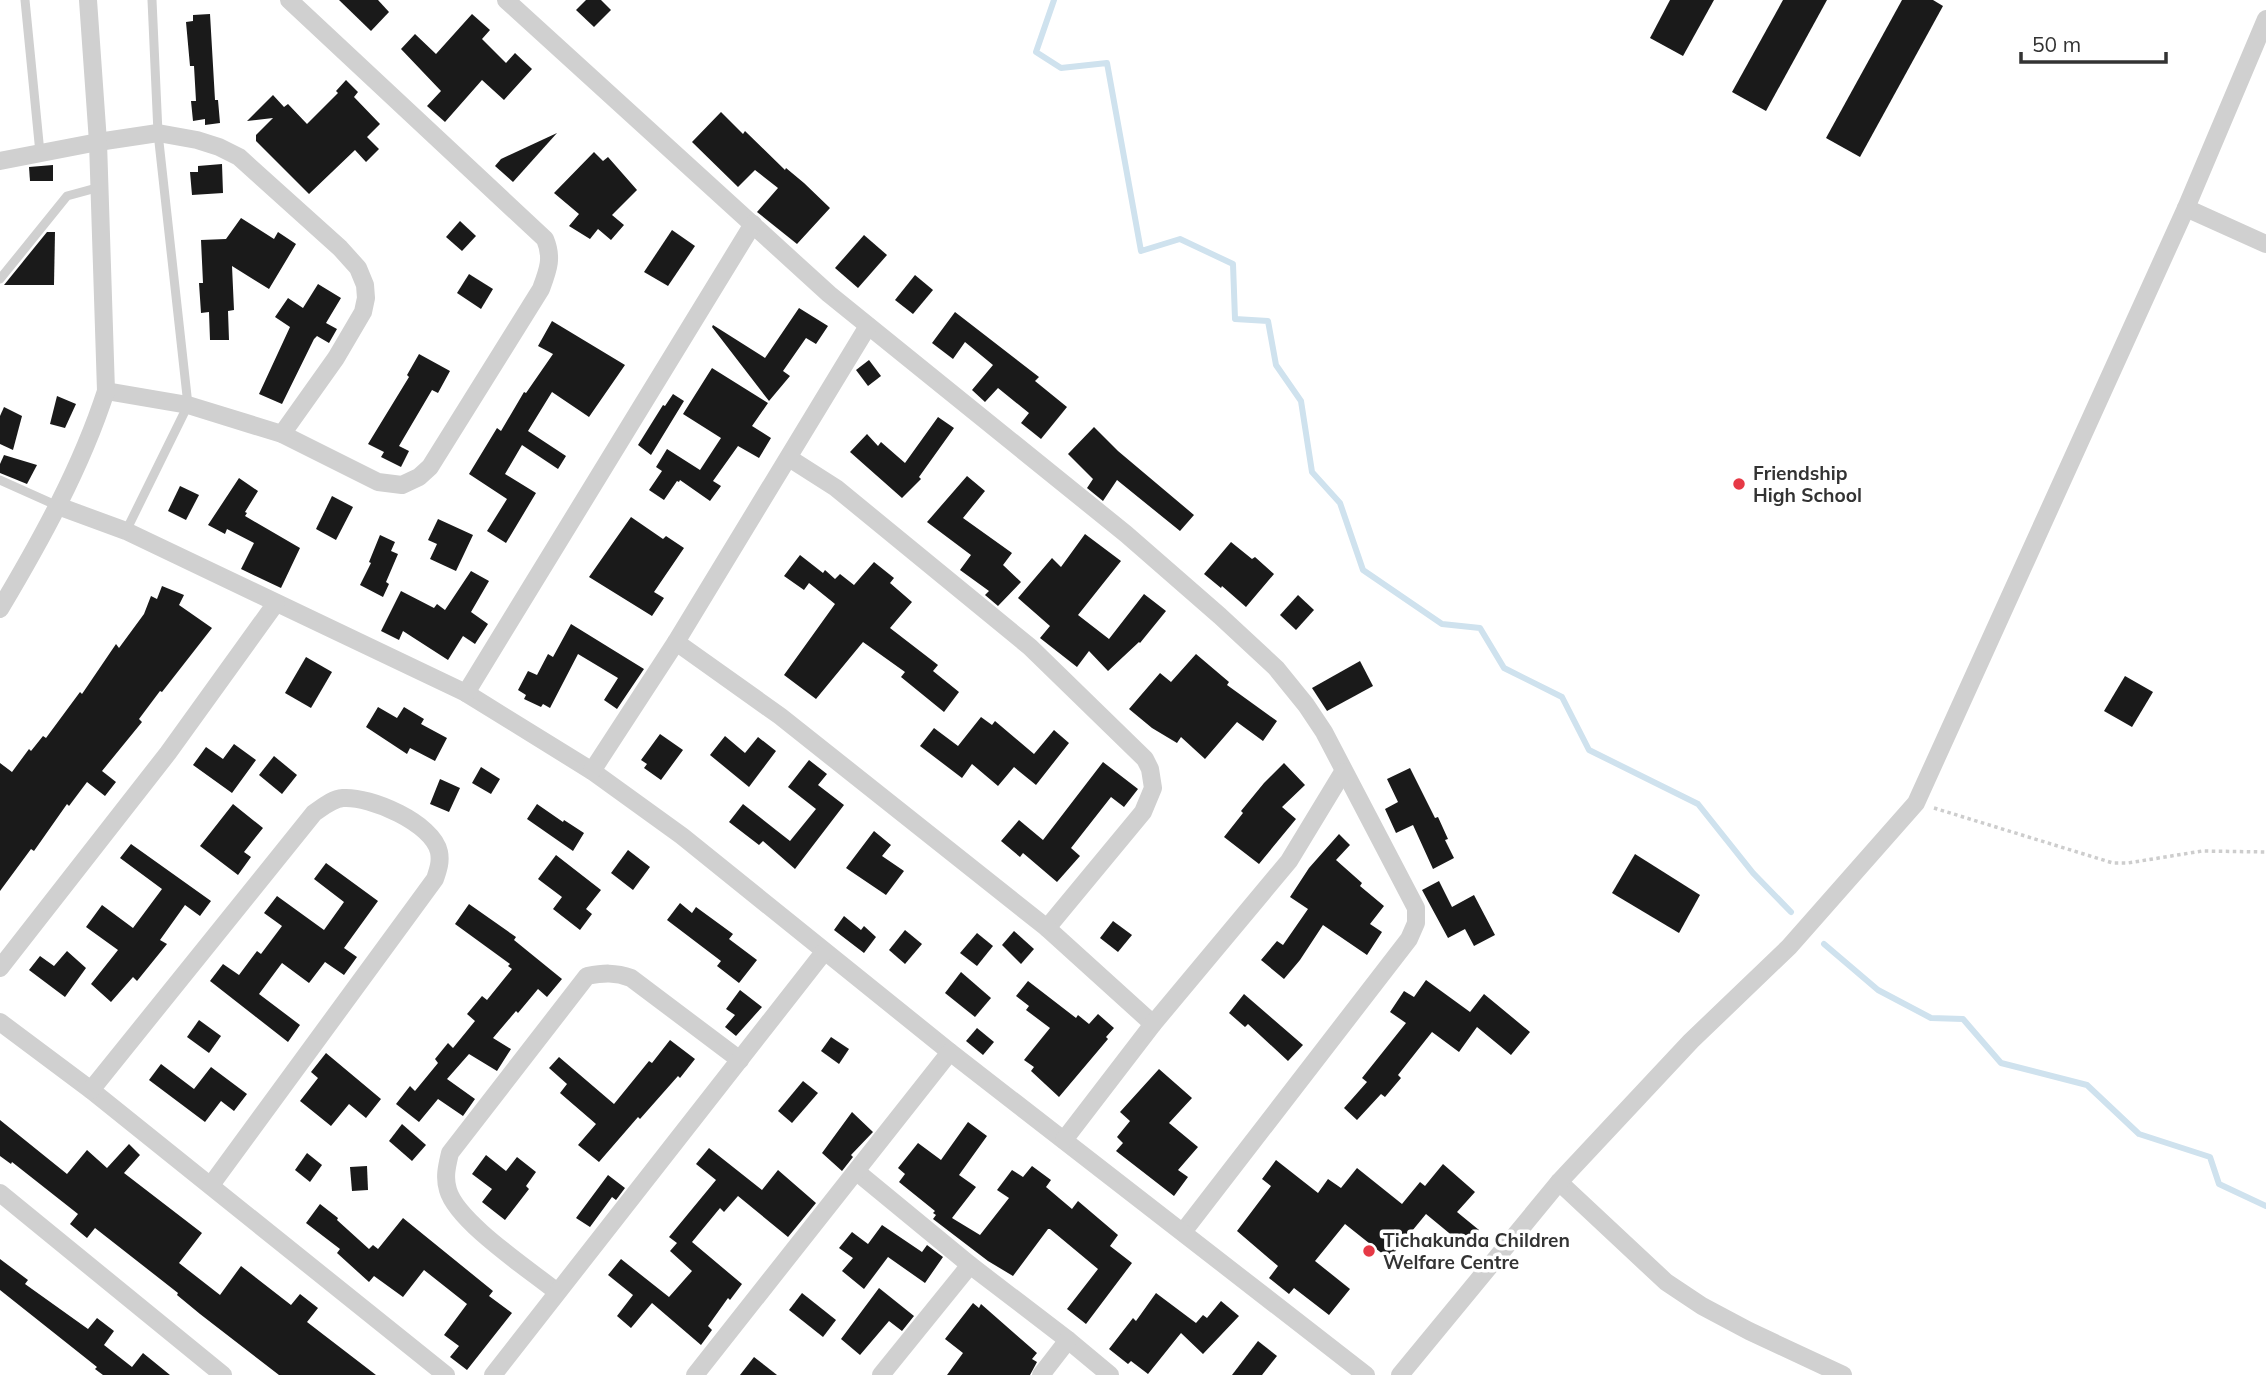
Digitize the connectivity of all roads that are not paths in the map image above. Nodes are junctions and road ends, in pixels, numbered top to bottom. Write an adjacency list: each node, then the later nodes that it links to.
1 (25, 0): 9 (lane)
2 (88, 0): 8 (street)
3 (152, 0): 7 (lane)
4 (289, 0): 19 (street)
5 (506, 0): 13 (street)
6 (2266, 19): 12 (street)
7 (159, 133): 8 (street); 18 (lane); 19 (street)
8 (98, 142): 9 (street); 11 (street)
9 (40, 153): 10 (street)
10 (0, 161)
11 (100, 187): 15 (lane); 17 (street)
12 (2186, 208): 14 (street); 40 (street)
13 (753, 224): 16 (street); 27 (street)
14 (2266, 244)
15 (0, 279)
16 (867, 326): 20 (street); 29 (street)
17 (106, 391): 18 (street); 22 (street)
18 (188, 405): 19 (street); 23 (lane)
19 (282, 434)
20 (789, 458): 26 (street); 30 (street)
21 (0, 480): 22 (lane)
22 (58, 506): 23 (street); 25 (street)
23 (126, 531): 24 (street)
24 (276, 603): 27 (street); 32 (street)
25 (0, 609)
26 (676, 642): 28 (street); 30 (street)
27 (466, 693): 28 (street)
28 (592, 771): 31 (street)
29 (1343, 772): 34 (street); 43 (street)
30 (1047, 928): 34 (street)
31 (824, 952): 35 (street); 36 (street)
32 (0, 968)
33 (0, 1022): 37 (street)
34 (1153, 1024): 38 (street)
35 (950, 1052): 38 (street); 39 (street)
36 (740, 1060): 45 (street); 45 (street)
37 (91, 1090): 41 (street); 41 (street)
38 (1064, 1140): 43 (street)
39 (857, 1172): 44 (street); 51 (street)
40 (1559, 1182): 47 (street); 56 (street)
41 (211, 1185): 49 (street)
42 (0, 1193): 48 (street)
43 (1183, 1232): 55 (street)
44 (970, 1265): 46 (street); 52 (street)
45 (558, 1292): 50 (street)
46 (1068, 1340): 53 (street); 54 (street)
47 (1823, 1371): 57 (street)
48 (223, 1375)
49 (446, 1375)
50 (493, 1375)
51 (695, 1375)
52 (881, 1375)
53 (1041, 1375)
54 (1110, 1375)
55 (1366, 1375)
56 (1400, 1375)
57 (1843, 1375)

